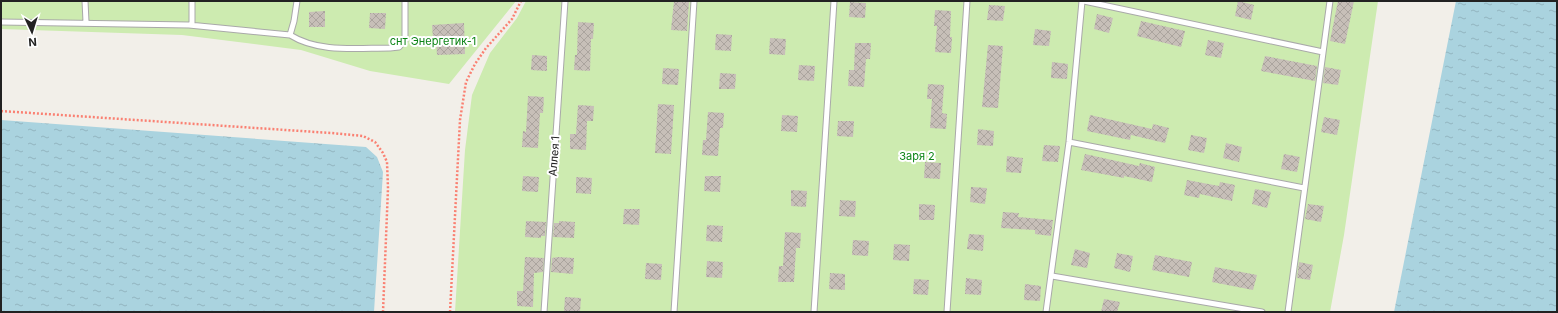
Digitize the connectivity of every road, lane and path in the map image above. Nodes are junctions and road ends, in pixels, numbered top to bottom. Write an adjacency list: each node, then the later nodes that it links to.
1 (85, 1): 13 (lane)
2 (192, 1): 14 (lane)
3 (297, 1): 15 (lane)
4 (405, 1): 15 (lane)
5 (521, 1): 22 (path)
6 (565, 1): 23 (lane, Аллея 1)
7 (694, 1): 24 (lane)
8 (834, 1): 25 (lane)
9 (967, 1): 26 (lane)
10 (1083, 1): 16 (lane); 18 (lane)
11 (1330, 1): 16 (lane)
12 (1, 22): 13 (lane)
13 (86, 22): 14 (lane)
14 (192, 25): 15 (lane)
15 (290, 35)
16 (1322, 52): 19 (lane)
17 (1, 111): 21 (path)
18 (1069, 142): 19 (lane); 20 (lane)
19 (1304, 188): 29 (lane)
20 (1052, 276): 27 (lane); 28 (lane)
21 (383, 312)
22 (450, 312)
23 (544, 312)
24 (674, 312)
25 (814, 312)
26 (947, 312)
27 (1046, 312)
28 (1262, 312)
29 (1288, 312)

